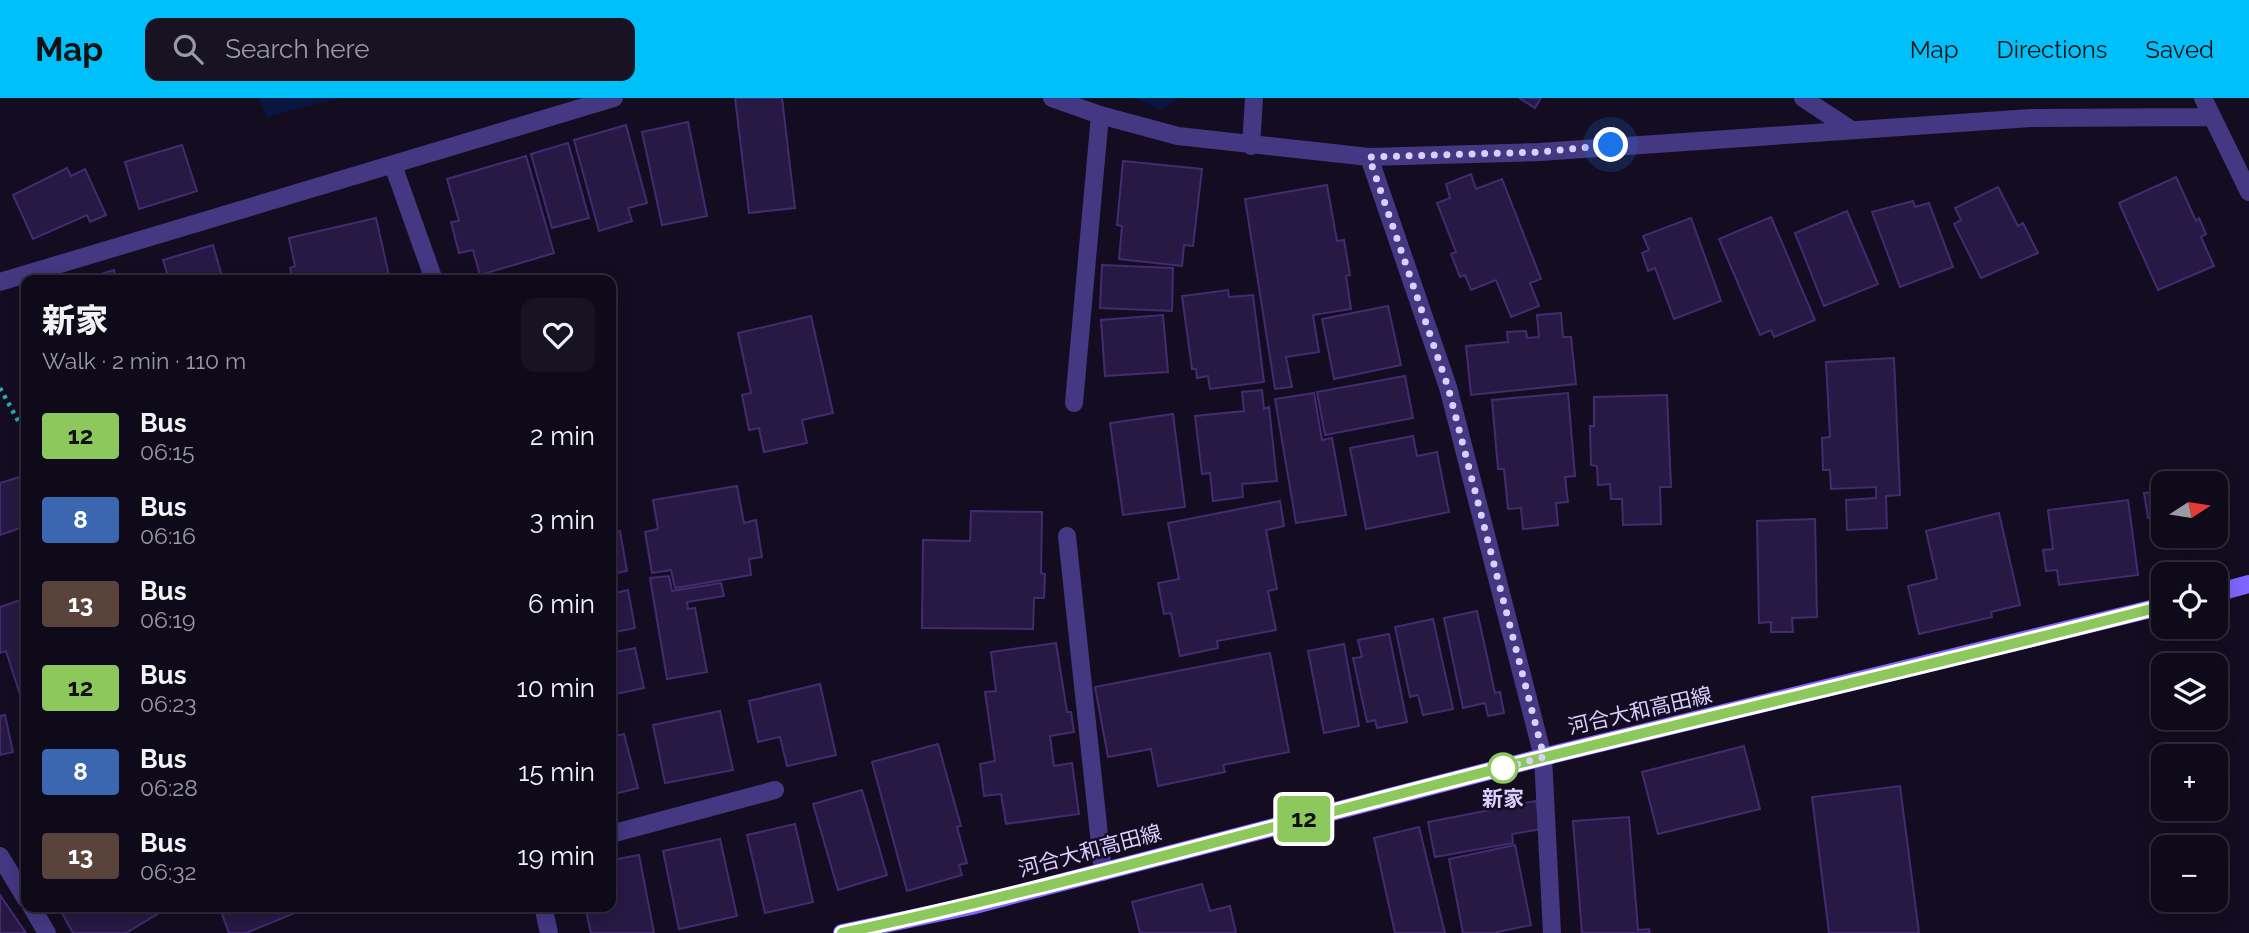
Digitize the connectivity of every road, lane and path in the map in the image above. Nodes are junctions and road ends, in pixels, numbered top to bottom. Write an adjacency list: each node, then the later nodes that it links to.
1 (614, 98): 11 (street)
2 (1052, 98): 6 (street)
3 (1254, 98): 9 (street)
4 (1803, 98): 8 (street)
5 (2203, 98): 7 (street)
6 (1100, 115): 9 (street); 18 (street)
7 (2212, 117): 8 (street); 12 (street)
8 (1850, 128): 10 (street)
9 (1251, 146): 10 (street)
10 (1369, 157): 24 (street)
11 (393, 165): 13 (street); 14 (street)
12 (2249, 192)
13 (24, 275)
14 (432, 275)
15 (21, 276): 16 (street)
16 (0, 282)
17 (0, 388): 19 (path)
18 (1074, 403)
19 (21, 426)
20 (1067, 536): 28 (street)
21 (2249, 584): 22 (main road)
22 (2228, 590)
23 (2151, 609): 24 (main road, 河合大和高田線)
24 (1544, 757): 28 (main road, 河合大和高田線); 35 (street)
25 (775, 790): 26 (street)
26 (616, 833)
27 (0, 856): 29 (street)
28 (1103, 872): 34 (main road, 河合大和高田線)
29 (21, 891)
30 (35, 912): 32 (street)
31 (545, 912): 33 (street)
32 (47, 933)
33 (549, 933)
34 (842, 933)
35 (1552, 933)

